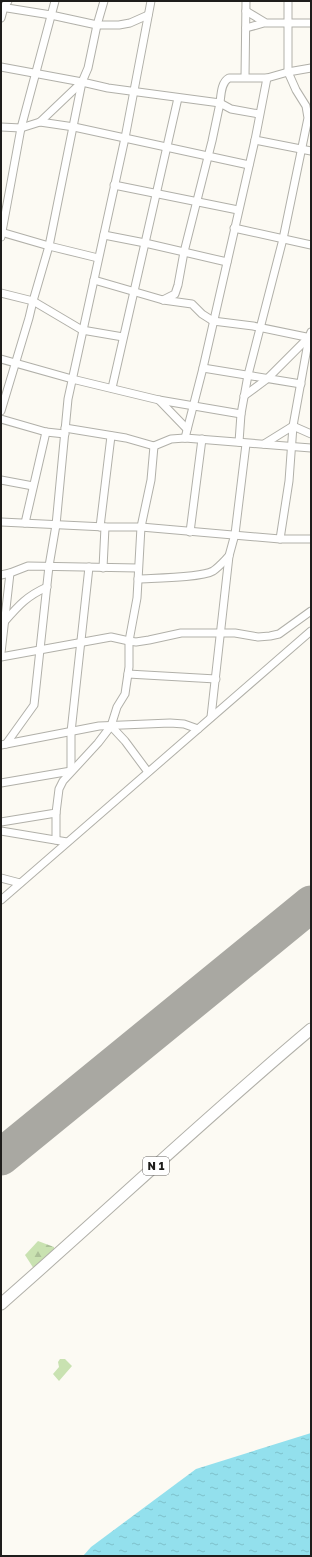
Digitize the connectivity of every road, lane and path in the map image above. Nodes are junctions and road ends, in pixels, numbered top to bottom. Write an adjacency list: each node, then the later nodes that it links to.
1 (55, 1): 8 (street)
2 (104, 1): 14 (street)
3 (151, 1): 9 (street)
4 (246, 1): 7 (street)
5 (288, 1): 12 (street)
6 (4, 5): 8 (street); 10 (street)
7 (246, 11): 11 (street); 15 (street)
8 (51, 15): 14 (street); 18 (street)
9 (148, 15): 14 (street); 23 (street)
10 (1, 18)
11 (264, 23): 12 (street); 15 (street)
12 (289, 23): 13 (street); 19 (street)
13 (311, 23)
14 (97, 25): 22 (street)
15 (246, 28): 20 (street)
16 (1, 67): 18 (street)
17 (311, 68): 19 (street)
18 (35, 72): 22 (street); 31 (street)
19 (288, 72): 21 (street); 29 (street)
20 (245, 77): 21 (street); 25 (street)
21 (267, 78): 26 (street)
22 (82, 82): 23 (street); 27 (street); 30 (street)
23 (133, 92): 24 (street); 32 (street)
24 (178, 98): 25 (street); 34 (street)
25 (220, 103): 26 (street); 37 (street)
26 (259, 114): 33 (street)
27 (40, 122): 30 (street); 31 (street)
28 (1, 126): 31 (street)
29 (309, 126): 35 (street)
30 (74, 127): 32 (street); 49 (street)
31 (21, 128): 44 (street)
32 (125, 138): 34 (street); 39 (street)
33 (255, 140): 35 (street); 38 (street)
34 (167, 146): 37 (street); 40 (street)
35 (302, 149): 36 (street); 46 (street)
36 (311, 151)
37 (208, 155): 38 (street); 41 (street)
38 (249, 165): 42 (street)
39 (114, 185): 40 (street); 45 (street)
40 (156, 194): 41 (street); 47 (street)
41 (197, 202): 42 (street); 50 (street)
42 (238, 210): 43 (street)
43 (234, 228): 46 (street); 52 (street)
44 (2, 234): 49 (street)
45 (104, 235): 47 (street); 51 (street)
46 (283, 239): 48 (street); 59 (street)
47 (145, 243): 50 (street); 54 (street)
48 (311, 245)
49 (49, 246): 51 (street); 57 (street)
50 (184, 252): 52 (street); 56 (street)
51 (98, 258): 53 (street)
52 (227, 262): 58 (street)
53 (94, 280): 54 (street); 60 (street)
54 (134, 291): 56 (street); 62 (street)
55 (1, 293): 57 (street)
56 (163, 300): 58 (street)
57 (33, 301): 60 (street); 64 (street)
58 (213, 321): 59 (street); 65 (street)
59 (260, 328): 61 (street); 66 (street)
60 (82, 330): 62 (street); 67 (street)
61 (310, 336): 68 (street); 69 (street)
62 (123, 337): 70 (street)
63 (1, 359): 64 (street)
64 (15, 363): 67 (street); 74 (street)
65 (203, 368): 66 (street); 73 (street)
66 (248, 375): 68 (street); 71 (street)
67 (72, 379): 70 (street); 79 (street)
68 (268, 379): 69 (street); 71 (street)
69 (300, 384): 77 (street)
70 (112, 388): 72 (street)
71 (244, 396): 75 (street)
72 (158, 400): 73 (street); 78 (street)
73 (194, 405): 75 (street); 78 (street)
74 (1, 411)
75 (241, 414): 85 (street)
76 (1, 419): 80 (street)
77 (293, 426): 81 (street); 86 (street); 88 (street)
78 (187, 429): 83 (street)
79 (65, 431): 80 (street); 82 (street); 94 (street)
80 (46, 432): 91 (street)
81 (311, 434)
82 (111, 436): 87 (street); 95 (street)
83 (185, 438): 84 (street); 87 (street)
84 (202, 439): 85 (street); 97 (street)
85 (242, 443): 86 (street); 98 (street)
86 (263, 445): 88 (street)
87 (154, 446): 96 (street)
88 (292, 447): 89 (street); 99 (street)
89 (311, 448)
90 (1, 480): 91 (street)
91 (33, 486): 93 (street)
92 (1, 522): 93 (street)
93 (25, 523): 94 (street)
94 (56, 525): 95 (street); 102 (street)
95 (103, 527): 96 (street); 104 (street)
96 (141, 527): 97 (street); 105 (street)
97 (190, 532): 98 (street)
98 (235, 534): 99 (street); 101 (street)
99 (280, 539): 100 (street)
100 (311, 539)
101 (229, 556): 108 (street); 113 (street)
102 (49, 566): 103 (street); 106 (street); 109 (street)
103 (89, 567): 104 (street); 115 (street)
104 (103, 568): 105 (street)
105 (138, 568): 108 (street)
106 (10, 573): 107 (street); 111 (street)
107 (1, 575)
108 (138, 579): 114 (street)
109 (47, 587): 111 (street); 116 (street)
110 (311, 612): 113 (street)
111 (4, 621): 117 (street)
112 (311, 631): 121 (street)
113 (221, 634): 114 (street); 120 (street)
114 (128, 641): 115 (street); 119 (street)
115 (82, 642): 116 (street); 124 (street)
116 (40, 650): 118 (street); 125 (street)
117 (1, 653)
118 (1, 657)
119 (128, 674): 120 (street); 122 (street)
120 (216, 679): 121 (street)
121 (212, 717): 123 (street)
122 (111, 726): 123 (street); 124 (street); 126 (street); 127 (street)
123 (198, 729): 127 (street)
124 (71, 732): 125 (street); 126 (street)
125 (4, 744)
126 (71, 771): 128 (street); 129 (street)
127 (148, 772): 133 (street)
128 (1, 783)
129 (56, 813): 130 (street); 132 (street)
130 (1, 822)
131 (1, 831): 132 (street)
132 (56, 840): 133 (street)
133 (68, 842): 135 (street)
134 (1, 878): 135 (street)
135 (20, 884): 136 (street)
136 (1, 900)
137 (311, 1029): 138 (highway, N 1)
138 (1, 1304)

